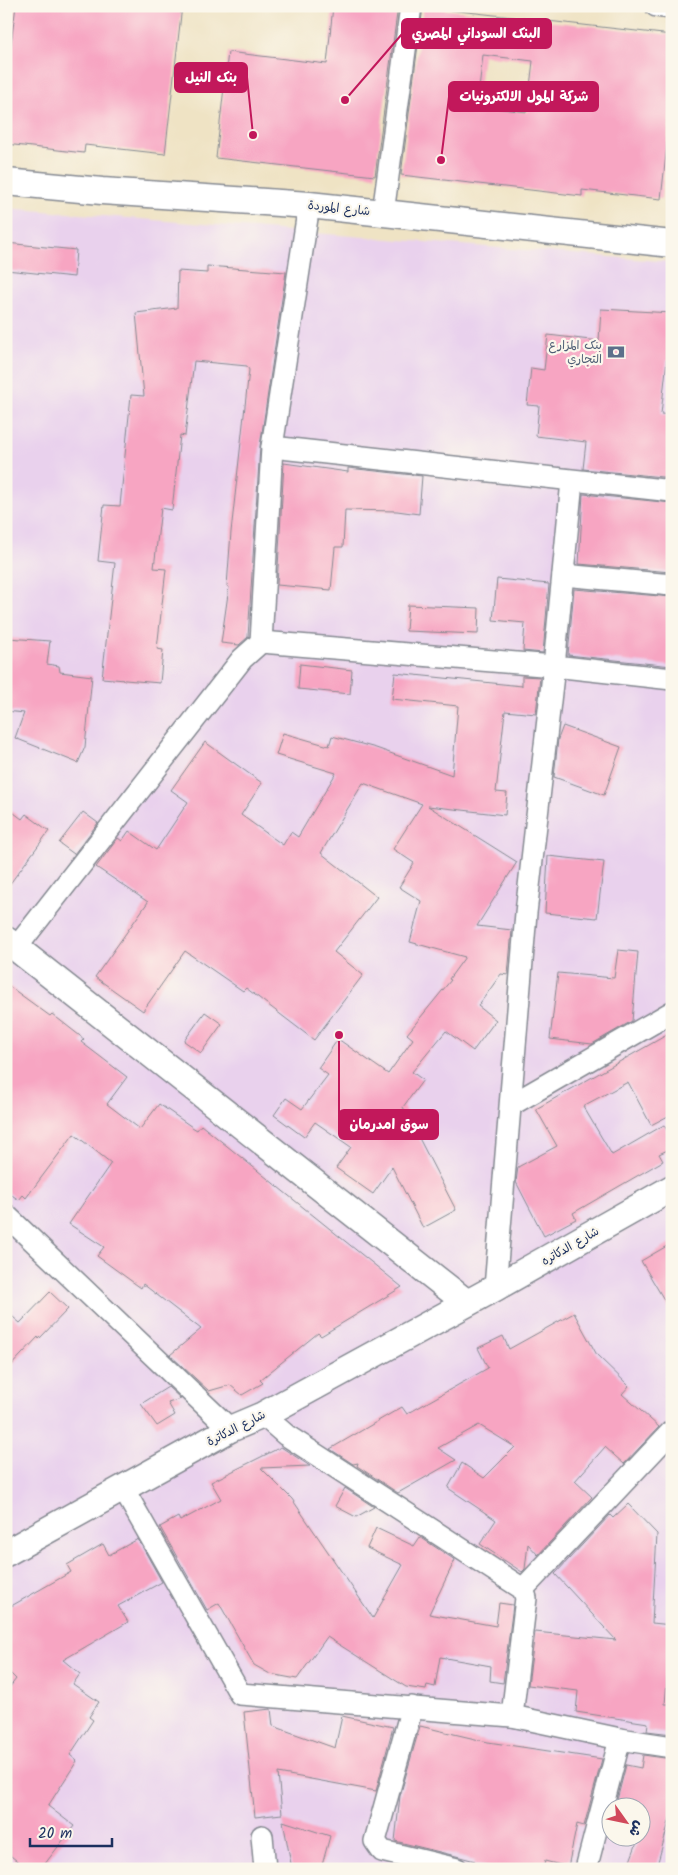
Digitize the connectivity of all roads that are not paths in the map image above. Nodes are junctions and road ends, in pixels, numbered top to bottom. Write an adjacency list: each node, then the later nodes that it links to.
1 (411, 6): 6 (street)
2 (656, 6): 3 (street)
3 (672, 8)
4 (6, 182): 5 (street, شارع الموردة)
5 (309, 205): 6 (street, شارع الموردة); 8 (street)
6 (383, 213): 7 (street, شارع الموردة)
7 (672, 244)
8 (272, 447): 9 (street); 13 (street)
9 (572, 481): 10 (street); 11 (street)
10 (672, 491)
11 (563, 575): 12 (street); 14 (street)
12 (672, 585)
13 (261, 642): 14 (street); 16 (street)
14 (554, 666): 15 (street); 18 (street)
15 (672, 679)
16 (11, 944): 22 (street)
17 (672, 1012): 18 (street)
18 (510, 1105): 21 (street)
19 (672, 1188): 21 (street, شارع الدكاتره)
20 (6, 1215): 24 (street)
21 (496, 1288): 22 (street, شارع الدكاتره)
22 (467, 1303): 23 (street, شارع الدكاترة)
23 (263, 1415): 24 (street, شارع الدكاترة); 28 (street)
24 (230, 1429): 26 (street, شارع الدكاترة)
25 (672, 1431): 28 (street)
26 (124, 1490): 27 (street, شارع الدكاترة); 29 (street)
27 (6, 1553)
28 (523, 1589): 30 (street)
29 (412, 1707): 30 (street); 35 (street)
30 (512, 1716): 31 (street)
31 (620, 1739): 32 (street); 36 (street)
32 (672, 1746)
33 (262, 1836): 34 (street)
34 (265, 1869)
35 (457, 1869)
36 (586, 1869)

